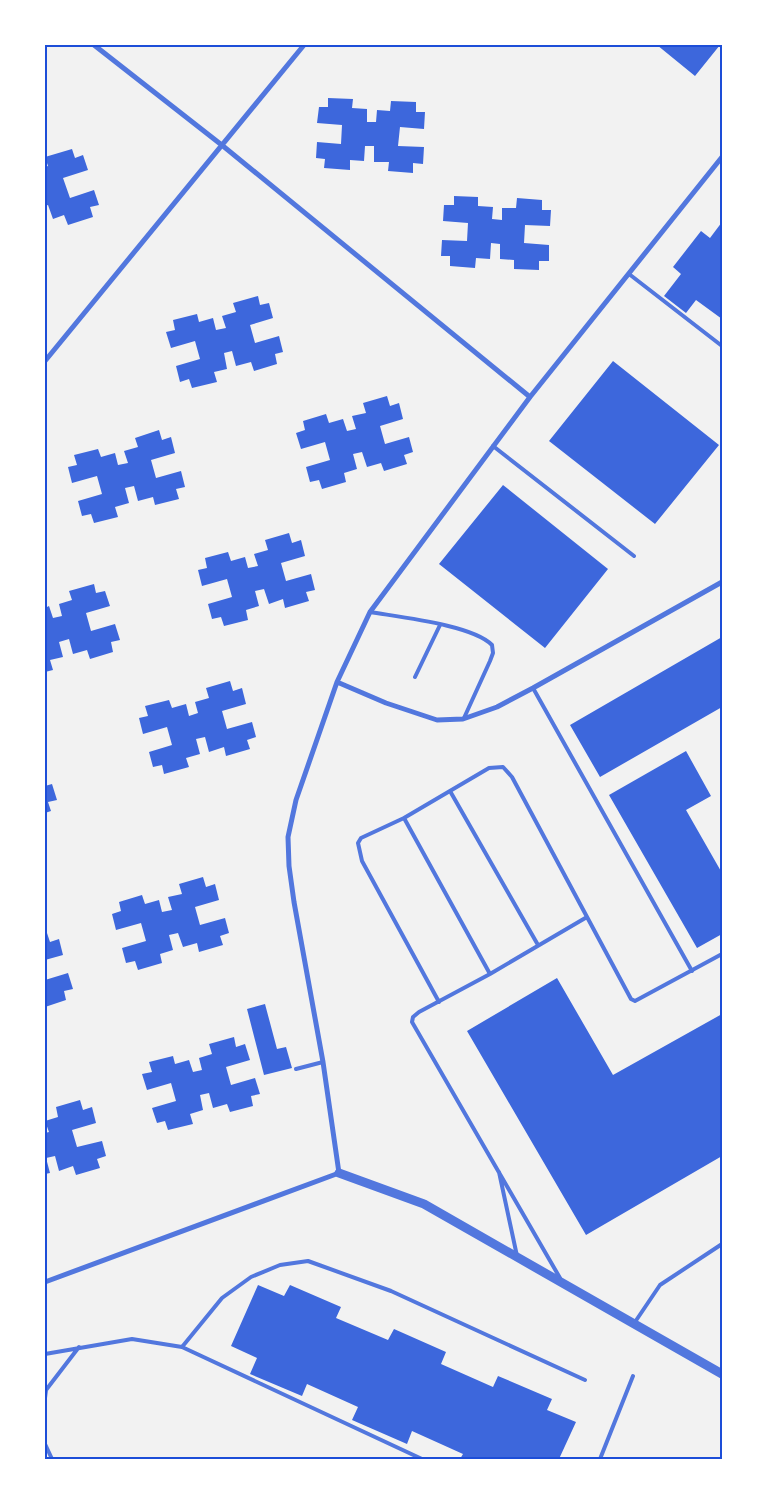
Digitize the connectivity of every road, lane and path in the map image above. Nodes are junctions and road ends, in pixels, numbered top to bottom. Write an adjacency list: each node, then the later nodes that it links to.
1 (94, 45): 3 (street)
2 (304, 45): 3 (street)
3 (222, 146): 7 (street); 8 (street)
4 (722, 157): 5 (street)
5 (628, 274): 6 (lane); 8 (street)
6 (722, 346)
7 (45, 361)
8 (530, 396): 9 (street)
9 (493, 446): 10 (lane); 12 (street)
10 (634, 556)
11 (722, 582): 16 (street)
12 (370, 612): 13 (lane); 15 (street)
13 (440, 625): 14 (lane); 17 (lane)
14 (415, 677)
15 (337, 682): 17 (street); 26 (street)
16 (533, 688): 17 (street); 23 (lane)
17 (463, 719)
18 (450, 791): 19 (lane); 20 (lane); 21 (lane)
19 (404, 818): 24 (lane); 25 (lane)
20 (587, 916): 21 (lane); 23 (lane)
21 (538, 945): 24 (lane)
22 (722, 954): 23 (lane)
23 (692, 971)
24 (490, 974): 25 (lane)
25 (440, 1002): 28 (lane)
26 (323, 1062): 27 (lane); 29 (street)
27 (296, 1069)
28 (498, 1168): 31 (lane); 33 (lane)
29 (339, 1173): 31 (street); 32 (street)
30 (722, 1244): 34 (lane)
31 (518, 1258): 33 (street)
32 (45, 1282)
33 (563, 1284): 34 (street)
34 (633, 1324): 38 (street)
35 (79, 1347): 36 (lane); 37 (lane); 41 (lane)
36 (182, 1347): 40 (lane); 44 (lane)
37 (45, 1354)
38 (722, 1374)
39 (632, 1376): 45 (lane)
40 (585, 1380)
41 (45, 1398)
42 (45, 1444): 43 (lane)
43 (52, 1459)
44 (422, 1459)
45 (600, 1459)

